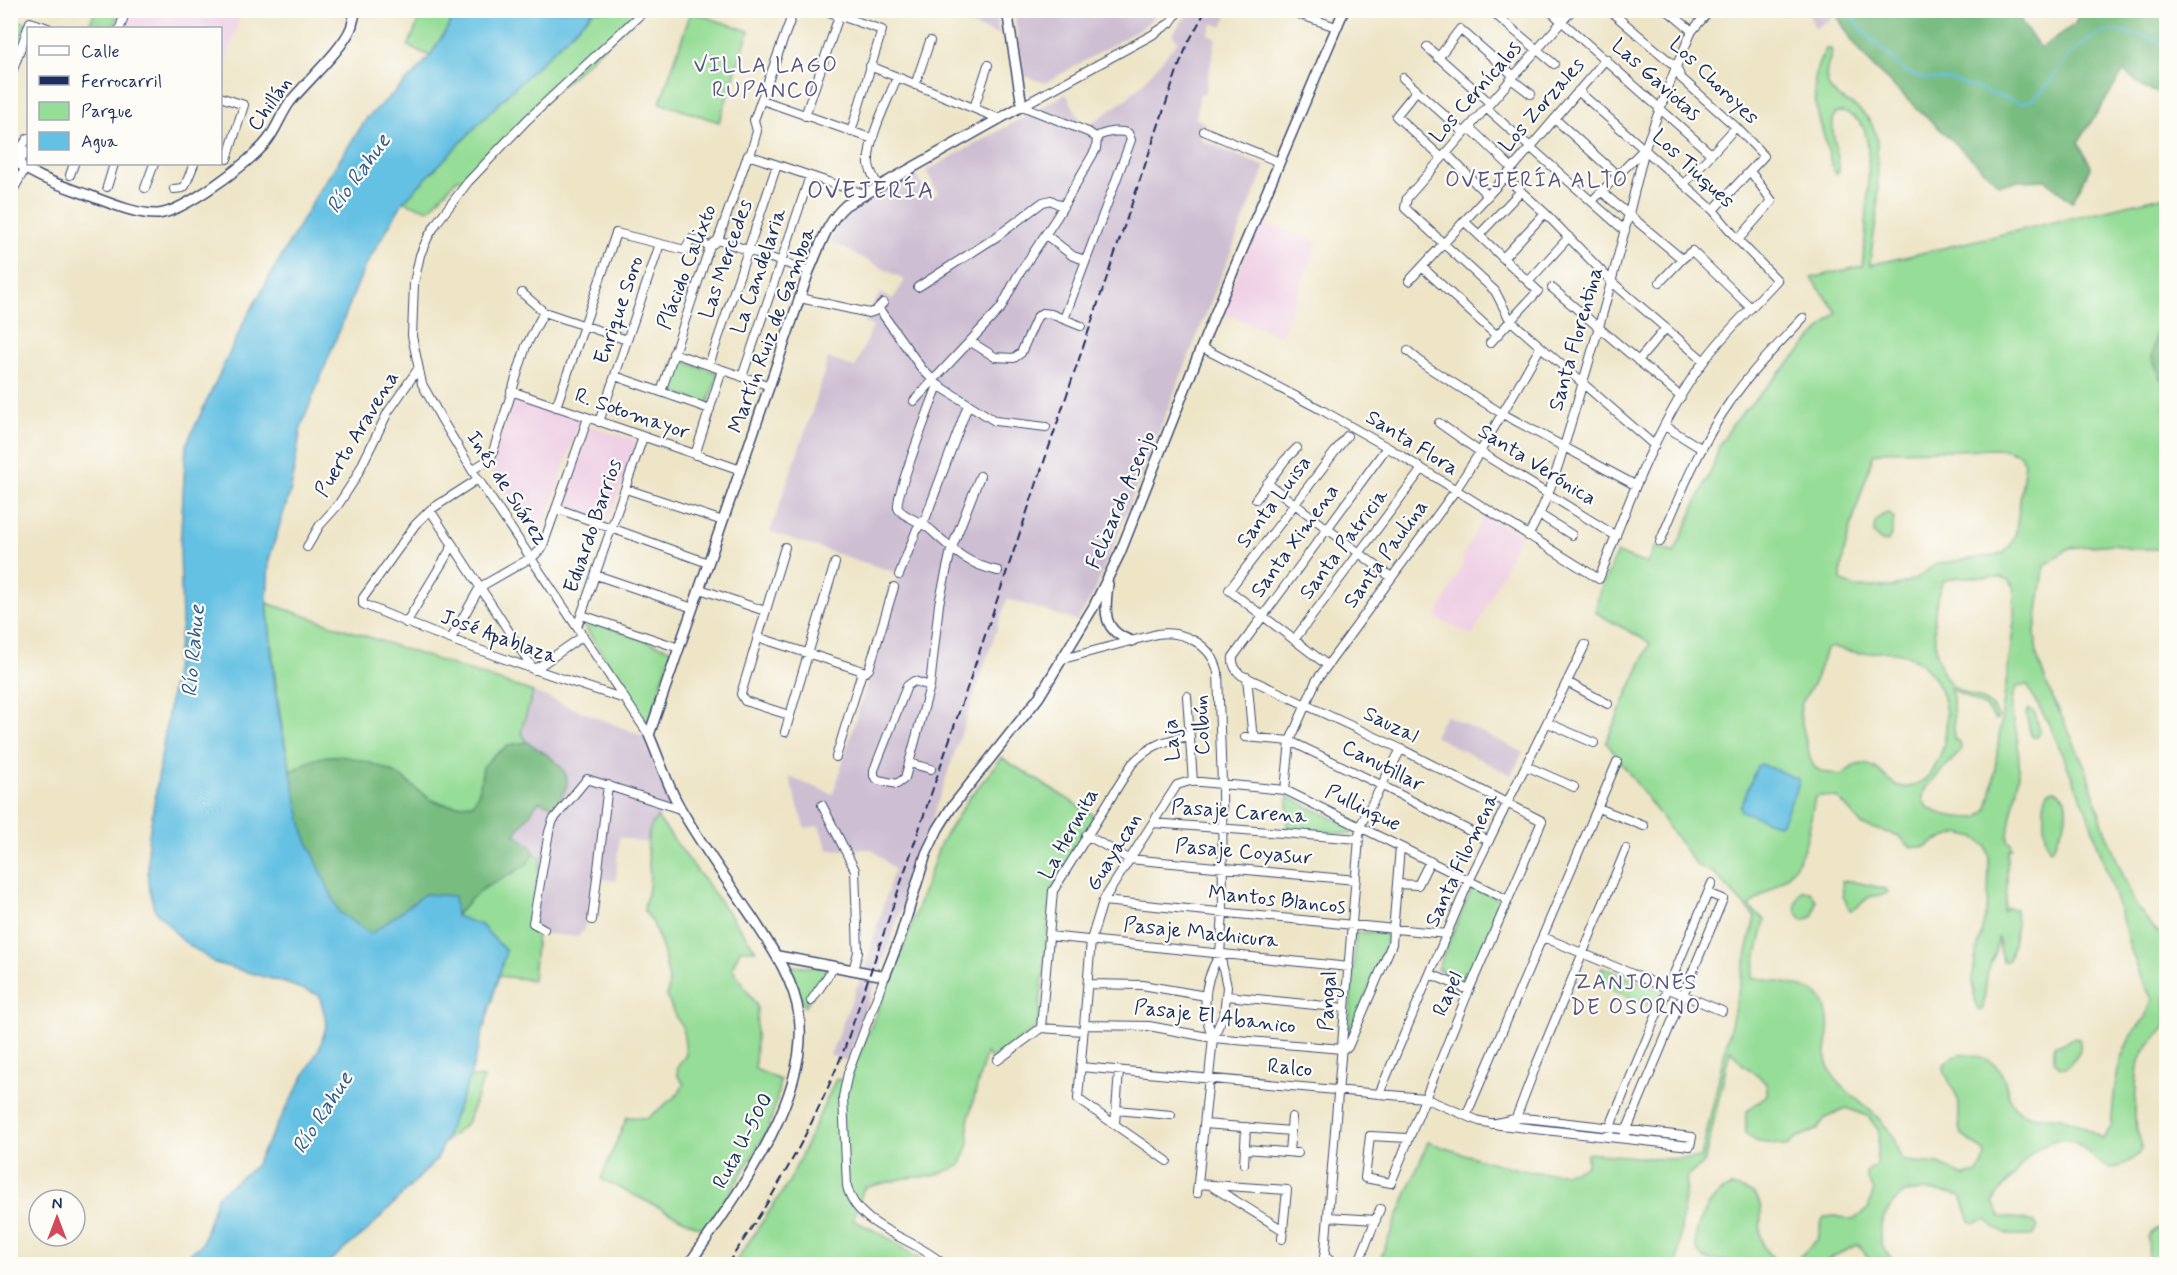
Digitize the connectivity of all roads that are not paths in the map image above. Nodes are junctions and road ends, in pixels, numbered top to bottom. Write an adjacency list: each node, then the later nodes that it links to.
1 (126, 10): 20 (street)
2 (356, 10): 63 (street, Chillán)
3 (645, 10): 136 (street, Inés de Suárez)
4 (794, 10): 42 (street, Plácido Calixto)
5 (823, 10): 16 (street)
6 (1006, 10): 43 (street)
7 (1179, 10): 43 (street, Martín Ruiz de Gamboa)
8 (1287, 10): 21 (street)
9 (1344, 10): 21 (street, Felizardo Asenjo)
10 (1490, 10): 26 (street)
11 (1549, 10): 17 (street, Las Gaviotas)
12 (1572, 10): 17 (street, Los Cernícalos)
13 (1609, 10): 32 (street, Los Choroyes)
14 (1667, 10): 23 (street)
15 (1710, 10): 23 (street, Santa Florentina)
16 (839, 16): 31 (street); 47 (street)
17 (1562, 22): 26 (street, Los Cernícalos); 28 (street, Las Gaviotas)
18 (28, 27): 19 (street)
19 (45, 27)
20 (120, 27)
21 (1336, 27): 64 (street, Felizardo Asenjo)
22 (27, 30): 35 (street)
23 (1692, 32): 32 (street, Santa Florentina)
24 (930, 41): 37 (street)
25 (1427, 47): 27 (street)
26 (1537, 50): 29 (street); 34 (street, Los Cernícalos)
27 (1438, 58): 34 (street); 44 (street)
28 (1605, 59): 39 (street, Los Zorzales); 45 (street, Las Gaviotas)
29 (1554, 64)
30 (988, 65): 46 (street)
31 (870, 66): 33 (street); 53 (street)
32 (1676, 67): 45 (street, Santa Florentina); 50 (street, Los Choroyes)
33 (897, 77): 37 (street); 55 (street)
34 (1513, 77): 40 (street); 44 (street, Los Cernícalos)
35 (10, 78)
36 (1403, 78): 38 (street)
37 (915, 85): 46 (street)
38 (1417, 90): 51 (street); 61 (street)
39 (1578, 91): 49 (street, Los Zorzales); 58 (street, Los Tiuques)
40 (1531, 94)
41 (222, 98): 62 (street)
42 (762, 100): 47 (street); 60 (street, Plácido Calixto)
43 (1022, 106): 48 (street, Martín Ruiz de Gamboa); 54 (street)
44 (1488, 106): 51 (street, Los Cernícalos); 57 (street)
45 (1660, 107): 58 (street, Santa Florentina); 59 (street, Las Gaviotas)
46 (974, 108): 48 (street)
47 (805, 116): 53 (street)
48 (1000, 119): 77 (street, Martín Ruiz de Gamboa)
49 (1555, 119): 57 (street, Los Zorzales); 73 (street)
50 (1736, 127): 59 (street); 71 (street, Los Choroyes)
51 (1466, 130): 61 (street, Los Cernícalos); 70 (street)
52 (1204, 131): 64 (street)
53 (850, 132): 55 (street)
54 (1096, 137): 87 (street); 104 (street)
55 (873, 139): 77 (street)
56 (27, 141): 63 (street)
57 (1530, 147): 70 (street, Los Zorzales); 86 (street)
58 (1645, 148): 73 (street); 76 (street, Los Tiuques); 90 (street, Santa Florentina)
59 (1711, 154): 76 (street)
60 (749, 155): 69 (street); 96 (street, Plácido Calixto)
61 (1444, 156): 84 (street); 100 (street, Los Cernícalos)
62 (227, 159)
63 (17, 162): 85 (street)
64 (1279, 162): 129 (street, Felizardo Asenjo)
65 (74, 165): 72 (street)
66 (114, 165): 78 (street)
67 (154, 165): 79 (street)
68 (194, 165): 80 (street)
69 (777, 165): 74 (street); 101 (street, Las Mercedes)
70 (1512, 168): 75 (street, Los Zorzales)
71 (1750, 171): 88 (street); 97 (street)
72 (70, 175)
73 (1617, 175): 82 (street)
74 (810, 176): 83 (street); 105 (street, La Candelaria)
75 (1505, 177): 81 (street); 84 (street, Los Zorzales)
76 (1684, 184): 88 (street, Los Tiuques)
77 (878, 186): 83 (street, Martín Ruiz de Gamboa)
78 (107, 187)
79 (145, 188)
80 (174, 189)
81 (1521, 191): 89 (street); 94 (street)
82 (1602, 192): 86 (street); 90 (street)
83 (864, 194): 107 (street, Martín Ruiz de Gamboa)
84 (1488, 195): 91 (street, Los Zorzales)
85 (10, 196)
86 (1592, 201): 92 (street)
87 (1063, 207): 93 (street); 112 (street)
88 (1713, 210): 97 (street, Los Tiuques)
89 (1545, 213): 95 (street); 102 (street)
90 (1629, 215): 92 (street, Santa Florentina); 103 (street)
91 (1465, 222): 94 (street); 100 (street, Los Zorzales)
92 (1625, 231): 110 (street, Santa Florentina)
93 (1046, 235): 104 (street); 127 (street)
94 (1479, 235): 102 (street)
95 (1569, 237): 109 (street); 110 (street)
96 (718, 240): 101 (street); 132 (street, Plácido Calixto)
97 (1738, 240): 116 (street, Los Tiuques)
98 (660, 244): 99 (street); 121 (street); 126 (street, Enrique Soro)
99 (705, 244)
100 (1444, 245): 106 (street, Los Zorzales); 120 (street)
101 (749, 250): 105 (street); 135 (street, Las Mercedes)
102 (1503, 258): 109 (street)
103 (1682, 259): 111 (street); 116 (street)
104 (1085, 260): 119 (street)
105 (782, 261): 107 (street); 139 (street, La Candelaria)
106 (1422, 267): 108 (street, Los Zorzales); 125 (street)
107 (809, 271): 115 (street, Martín Ruiz de Gamboa)
108 (1409, 281)
109 (1528, 282): 120 (street)
110 (1612, 282): 123 (street, Santa Florentina); 124 (street)
111 (1660, 282)
112 (918, 287)
113 (1552, 288): 123 (street)
114 (522, 293): 117 (street)
115 (800, 298): 140 (street); 142 (street, Martín Ruiz de Gamboa)
116 (1751, 308): 134 (street)
117 (544, 312): 121 (street); 143 (street)
118 (1803, 318): 162 (street)
119 (1064, 319): 122 (street); 127 (street)
120 (1510, 321): 125 (street); 130 (street)
121 (584, 325): 126 (street); 148 (street)
122 (1080, 327)
123 (1599, 327): 133 (street); 141 (street, Santa Florentina)
124 (1666, 328): 133 (street); 134 (street)
125 (1497, 336): 128 (street)
126 (627, 340): 138 (street, Enrique Soro)
127 (971, 342): 140 (street)
128 (1490, 343)
129 (1201, 347): 160 (street, Santa Flora); 199 (street, Felizardo Asenjo)
130 (1540, 348): 141 (street); 150 (street, Santa Paulina)
131 (1408, 351): 150 (street)
132 (673, 353): 135 (street); 144 (street, Plácido Calixto)
133 (1638, 361): 145 (street)
134 (1704, 361): 145 (street)
135 (709, 365): 137 (street)
136 (418, 369): 166 (street, Inés de Suárez); 189 (street, Puerto Aravena)
137 (722, 370): 139 (street); 149 (street)
138 (615, 376): 144 (street); 152 (street, Enrique Soro)
139 (742, 377): 142 (street)
140 (935, 383): 146 (street); 147 (street); 181 (street)
141 (1582, 383): 158 (street, Santa Florentina); 159 (street)
142 (770, 386): 167 (street, Martín Ruiz de Gamboa)
143 (511, 391): 148 (street, R. Sotomayor); 166 (street)
144 (661, 392): 149 (street)
145 (1680, 397): 154 (street)
146 (914, 401)
147 (968, 405): 155 (street); 181 (street)
148 (556, 407): 151 (street, R. Sotomayor)
149 (710, 409): 164 (street)
150 (1501, 413): 158 (street); 163 (street, Santa Paulina)
151 (588, 418): 152 (street, R. Sotomayor); 177 (street)
152 (599, 422): 157 (street, R. Sotomayor)
153 (1439, 423): 163 (street, Santa Verónica)
154 (1665, 426): 159 (street); 162 (street)
155 (1047, 427)
156 (1347, 436): 176 (street, Santa Luisa)
157 (643, 437): 164 (street, R. Sotomayor); 172 (street, Eduardo Barrios)
158 (1563, 446): 171 (street); 174 (street, Santa Florentina)
159 (1655, 446): 171 (street)
160 (1387, 447): 165 (street, Santa Flora); 183 (street, Santa Ximena)
161 (1297, 448): 170 (street)
162 (1702, 449): 187 (street)
163 (1480, 452): 173 (street, Santa Paulina); 174 (street, Santa Verónica)
164 (695, 455): 167 (street, R. Sotomayor)
165 (1422, 469): 173 (street, Santa Flora); 192 (street, Santa Patricia)
166 (472, 470): 169 (street, Inés de Suárez)
167 (741, 470): 180 (street, Martín Ruiz de Gamboa)
168 (980, 476): 191 (street)
169 (478, 479): 178 (street); 193 (street, Inés de Suárez)
170 (1267, 483): 175 (street); 176 (street)
171 (1635, 485): 186 (street)
172 (626, 489): 180 (street); 182 (street, Eduardo Barrios)
173 (1455, 490): 184 (street, Santa Flora); 200 (street, Santa Paulina)
174 (1549, 495): 179 (street, Santa Florentina); 186 (street, Santa Verónica)
175 (1256, 499)
176 (1295, 504): 183 (street); 207 (street, Santa Luisa)
177 (556, 508): 182 (street); 193 (street)
178 (430, 510): 188 (street); 208 (street, José Apablaza)
179 (1540, 515): 184 (street, Santa Florentina); 185 (street)
180 (723, 521): 194 (street, Martín Ruiz de Gamboa)
181 (922, 522): 191 (street); 198 (street)
182 (612, 528): 194 (street); 197 (street, Eduardo Barrios)
183 (1327, 528): 192 (street); 207 (street, Santa Ximena)
184 (1528, 536): 186 (street, Santa Flora)
185 (1572, 536)
186 (1616, 536)
187 (1660, 542)
188 (453, 545): 201 (street); 208 (street)
189 (307, 547)
190 (784, 547): 205 (street)
191 (951, 550): 196 (street); 224 (street)
192 (1360, 553): 200 (street); 213 (street, Santa Patricia)
193 (530, 558): 201 (street); 209 (street, Inés de Suárez)
194 (708, 563): 203 (street, Martín Ruiz de Gamboa)
195 (835, 563): 217 (street)
196 (998, 571)
197 (596, 575): 204 (street); 206 (street, Eduardo Barrios)
198 (899, 575)
199 (1109, 576): 214 (street); 218 (street, Felizardo Asenjo)
200 (1391, 577): 219 (street, Santa Paulina)
201 (480, 587): 212 (street); 220 (street)
202 (894, 587): 221 (street)
203 (700, 589): 204 (street, Martín Ruiz de Gamboa); 205 (street)
204 (693, 608): 216 (street, Martín Ruiz de Gamboa)
205 (765, 611): 211 (street)
206 (582, 615): 209 (street, Eduardo Barrios); 216 (street)
207 (1263, 616): 213 (street); 222 (street, Santa Ximena)
208 (406, 622): 212 (street, José Apablaza)
209 (577, 627): 210 (street, Inés de Suárez)
210 (583, 636): 220 (street); 226 (street, Inés de Suárez)
211 (757, 637): 217 (street); 229 (street)
212 (451, 639): 220 (street, José Apablaza)
213 (1294, 640): 219 (street)
214 (1132, 641): 218 (street, Colbún); 245 (street, Colbún)
215 (1585, 645): 223 (street, Santa Filomena)
216 (679, 648): 232 (street, Martín Ruiz de Gamboa)
217 (808, 654): 221 (street); 229 (street)
218 (1063, 659): 290 (street, Felizardo Asenjo)
219 (1327, 665): 227 (street, Santa Paulina)
220 (534, 670): 226 (street, José Apablaza)
221 (862, 672): 239 (street)
222 (1247, 677): 227 (street, Sauzal); 235 (street)
223 (1567, 682): 228 (street); 230 (street, Santa Filomena)
224 (930, 686): 241 (street); 241 (street)
225 (1187, 696): 233 (street, Laja)
226 (625, 699): 232 (street, Inés de Suárez)
227 (1306, 704): 236 (street, Santa Paulina); 238 (street, Sauzal)
228 (1608, 704)
229 (789, 715): 231 (street)
230 (1548, 723): 237 (street); 242 (street, Santa Filomena)
231 (784, 732)
232 (649, 735): 253 (street, Inés de Suárez)
233 (1189, 736): 244 (street, Laja); 259 (street, La Hermita)
234 (1245, 737): 235 (street, Canutillar)
235 (1256, 737): 236 (street, Canutillar)
236 (1290, 741): 247 (street, Canutillar); 249 (street, Santa Paulina)
237 (1594, 743)
238 (1401, 749): 247 (street, Pangal); 250 (street, Sauzal)
239 (836, 757)
240 (1617, 762): 252 (street)
241 (909, 763): 243 (street)
242 (1526, 766): 248 (street); 250 (street, Santa Filomena)
243 (931, 769)
244 (1193, 782): 245 (street, Pullinque); 255 (street, Guayacan)
245 (1222, 784): 249 (street, Pullinque); 258 (street, Colbún)
246 (608, 785): 253 (street); 275 (street); 277 (street)
247 (1381, 785): 257 (street, Pangal); 261 (street, Canutillar)
248 (1574, 787)
249 (1285, 790): 257 (street, Pullinque)
250 (1507, 803): 254 (street, Sauzal); 261 (street, Santa Filomena)
251 (822, 806): 288 (street)
252 (1598, 808): 256 (street); 281 (street)
253 (680, 809): 285 (street, Inés de Suárez)
254 (1542, 821): 272 (street, Rapel)
255 (1153, 823): 258 (street, Pasaje Carena); 264 (street, Guayacan)
256 (1644, 825)
257 (1360, 826): 260 (street, Pangal); 262 (street, Pullinque)
258 (1222, 829): 260 (street, Pasaje Carena); 266 (street, Colbún)
259 (1086, 835): 264 (street); 280 (street, La Hermita)
260 (1359, 839): 267 (street, Pangal)
261 (1489, 841): 268 (street, Santa Filomena)
262 (1400, 847): 265 (street, Pullinque); 270 (street)
263 (1626, 849): 284 (street)
264 (1129, 859): 266 (street, Pasaje Coyasur); 273 (street, Guayacan)
265 (1430, 861): 268 (street, Pullinque); 270 (street)
266 (1222, 868): 267 (street, Pasaje Coyasur); 274 (street, Colbún)
267 (1356, 880): 276 (street, Pangal)
268 (1469, 881): 272 (street, Pullinque); 279 (street, Santa Filomena)
269 (1712, 883): 271 (street)
270 (1397, 884): 278 (street)
271 (1708, 893): 292 (street); 294 (street)
272 (1508, 900): 293 (street, Rapel)
273 (1104, 901): 274 (street, Mantos Blancos); 282 (street, Guayacan)
274 (1223, 913): 276 (street, Mantos Blancos); 283 (street, Colbún)
275 (592, 920)
276 (1352, 925): 278 (street, Mantos Blancos); 287 (street, Pangal)
277 (544, 929)
278 (1393, 929): 279 (street, Mantos Blancos); 305 (street)
279 (1447, 934): 289 (street, Santa Filomena)
280 (1049, 936): 282 (street, Pasaje Machicura); 302 (street, La Hermita)
281 (1543, 937): 284 (street); 315 (street)
282 (1091, 940): 283 (street, Pasaje Machicura); 291 (street, Guayacan)
283 (1220, 954): 287 (street, Pasaje Machicura); 295 (street, Colbún); 296 (street, Colbún)
284 (1582, 954): 292 (street); 317 (street)
285 (777, 957): 286 (street); 339 (street, Ruta U-500)
286 (834, 967): 288 (street); 297 (street)
287 (1349, 967): 298 (street, Pangal)
288 (853, 970): 290 (street)
289 (1430, 974): 293 (street); 311 (street, Santa Filomena)
290 (885, 976): 340 (street)
291 (1088, 984): 295 (street); 303 (street, Guayacan)
292 (1668, 989): 294 (street); 300 (street)
293 (1469, 990): 312 (street, Rapel)
294 (1683, 995): 299 (street); 301 (street)
295 (1206, 996): 304 (street, Colbún)
296 (1227, 996): 298 (street); 304 (street, Colbún)
297 (811, 1001)
298 (1345, 1008): 305 (street, Pangal)
299 (1722, 1011)
300 (1657, 1013): 301 (street); 321 (street)
301 (1672, 1019): 322 (street)
302 (1041, 1028): 303 (street); 306 (street)
303 (1084, 1028): 304 (street, Pasaje El Abanico); 307 (street, Guayacan)
304 (1213, 1038): 305 (street, Pasaje El Abanico); 309 (street, Colbún)
305 (1342, 1049): 310 (street, Pangal)
306 (999, 1060)
307 (1081, 1067): 308 (street, Ralco); 318 (street, Guayacan)
308 (1119, 1071): 309 (street, Ralco); 313 (street)
309 (1210, 1079): 310 (street, Ralco); 319 (street, Colbún)
310 (1339, 1090): 311 (street, Ralco); 334 (street, Pangal)
311 (1378, 1094): 312 (street, Ralco)
312 (1424, 1098): 315 (street, Ralco); 325 (street, Rapel)
313 (1116, 1110): 314 (street); 318 (street)
314 (1171, 1115)
315 (1466, 1116): 317 (street, Ralco)
316 (1292, 1117): 323 (street)
317 (1514, 1123): 321 (street, Ralco); 324 (street, Ralco)
318 (1115, 1124): 330 (street)
319 (1205, 1124): 320 (street); 332 (street, Colbún)
320 (1246, 1127): 323 (street); 327 (street)
321 (1610, 1128): 322 (street, Ralco); 324 (street)
322 (1626, 1130): 326 (street); 326 (street, Ralco)
323 (1291, 1131): 328 (street)
324 (1608, 1137): 326 (street, Ralco)
325 (1408, 1138): 325 (street, Rapel)
326 (1624, 1139)
327 (1245, 1149): 328 (street); 331 (street)
328 (1289, 1152): 329 (street)
329 (1298, 1153)
330 (1167, 1161)
331 (1244, 1164)
332 (1210, 1185): 336 (street); 336 (street)
333 (1380, 1209): 335 (street)
334 (1328, 1217): 335 (street); 338 (street, Pangal)
335 (1376, 1220): 342 (street)
336 (1283, 1230): 337 (street)
337 (1282, 1239)
338 (1324, 1260): 341 (street)
339 (689, 1264)
340 (943, 1264)
341 (1335, 1264)
342 (1358, 1264)

